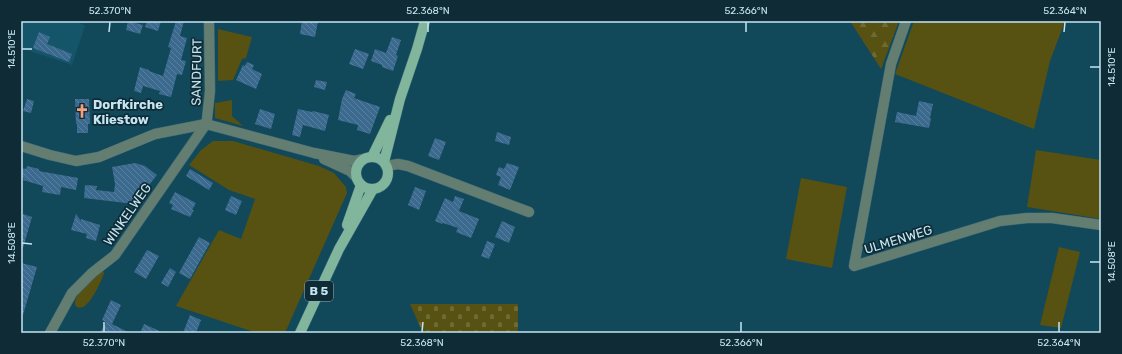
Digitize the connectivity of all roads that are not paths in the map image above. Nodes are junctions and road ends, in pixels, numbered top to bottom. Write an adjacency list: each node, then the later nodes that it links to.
1 (210, 21): 5 (street, SANDFURT)
2 (424, 21): 4 (main road)
3 (906, 21): 14 (street, ULMENWEG)
4 (400, 99): 8 (main road); 9 (main road)
5 (206, 124): 6 (street); 7 (street); 16 (street, WINKELWEG)
6 (21, 146)
7 (314, 153): 8 (street); 10 (street)
8 (367, 158): 9 (main road); 10 (main road)
9 (385, 164): 12 (main road); 13 (street)
10 (356, 176): 11 (main road)
11 (361, 186): 12 (main road); 15 (main road, B 5)
12 (373, 190): 15 (main road, B 5)
13 (528, 212)
14 (1101, 225)
15 (339, 250): 17 (main road, B 5)
16 (50, 333)
17 (300, 333)

